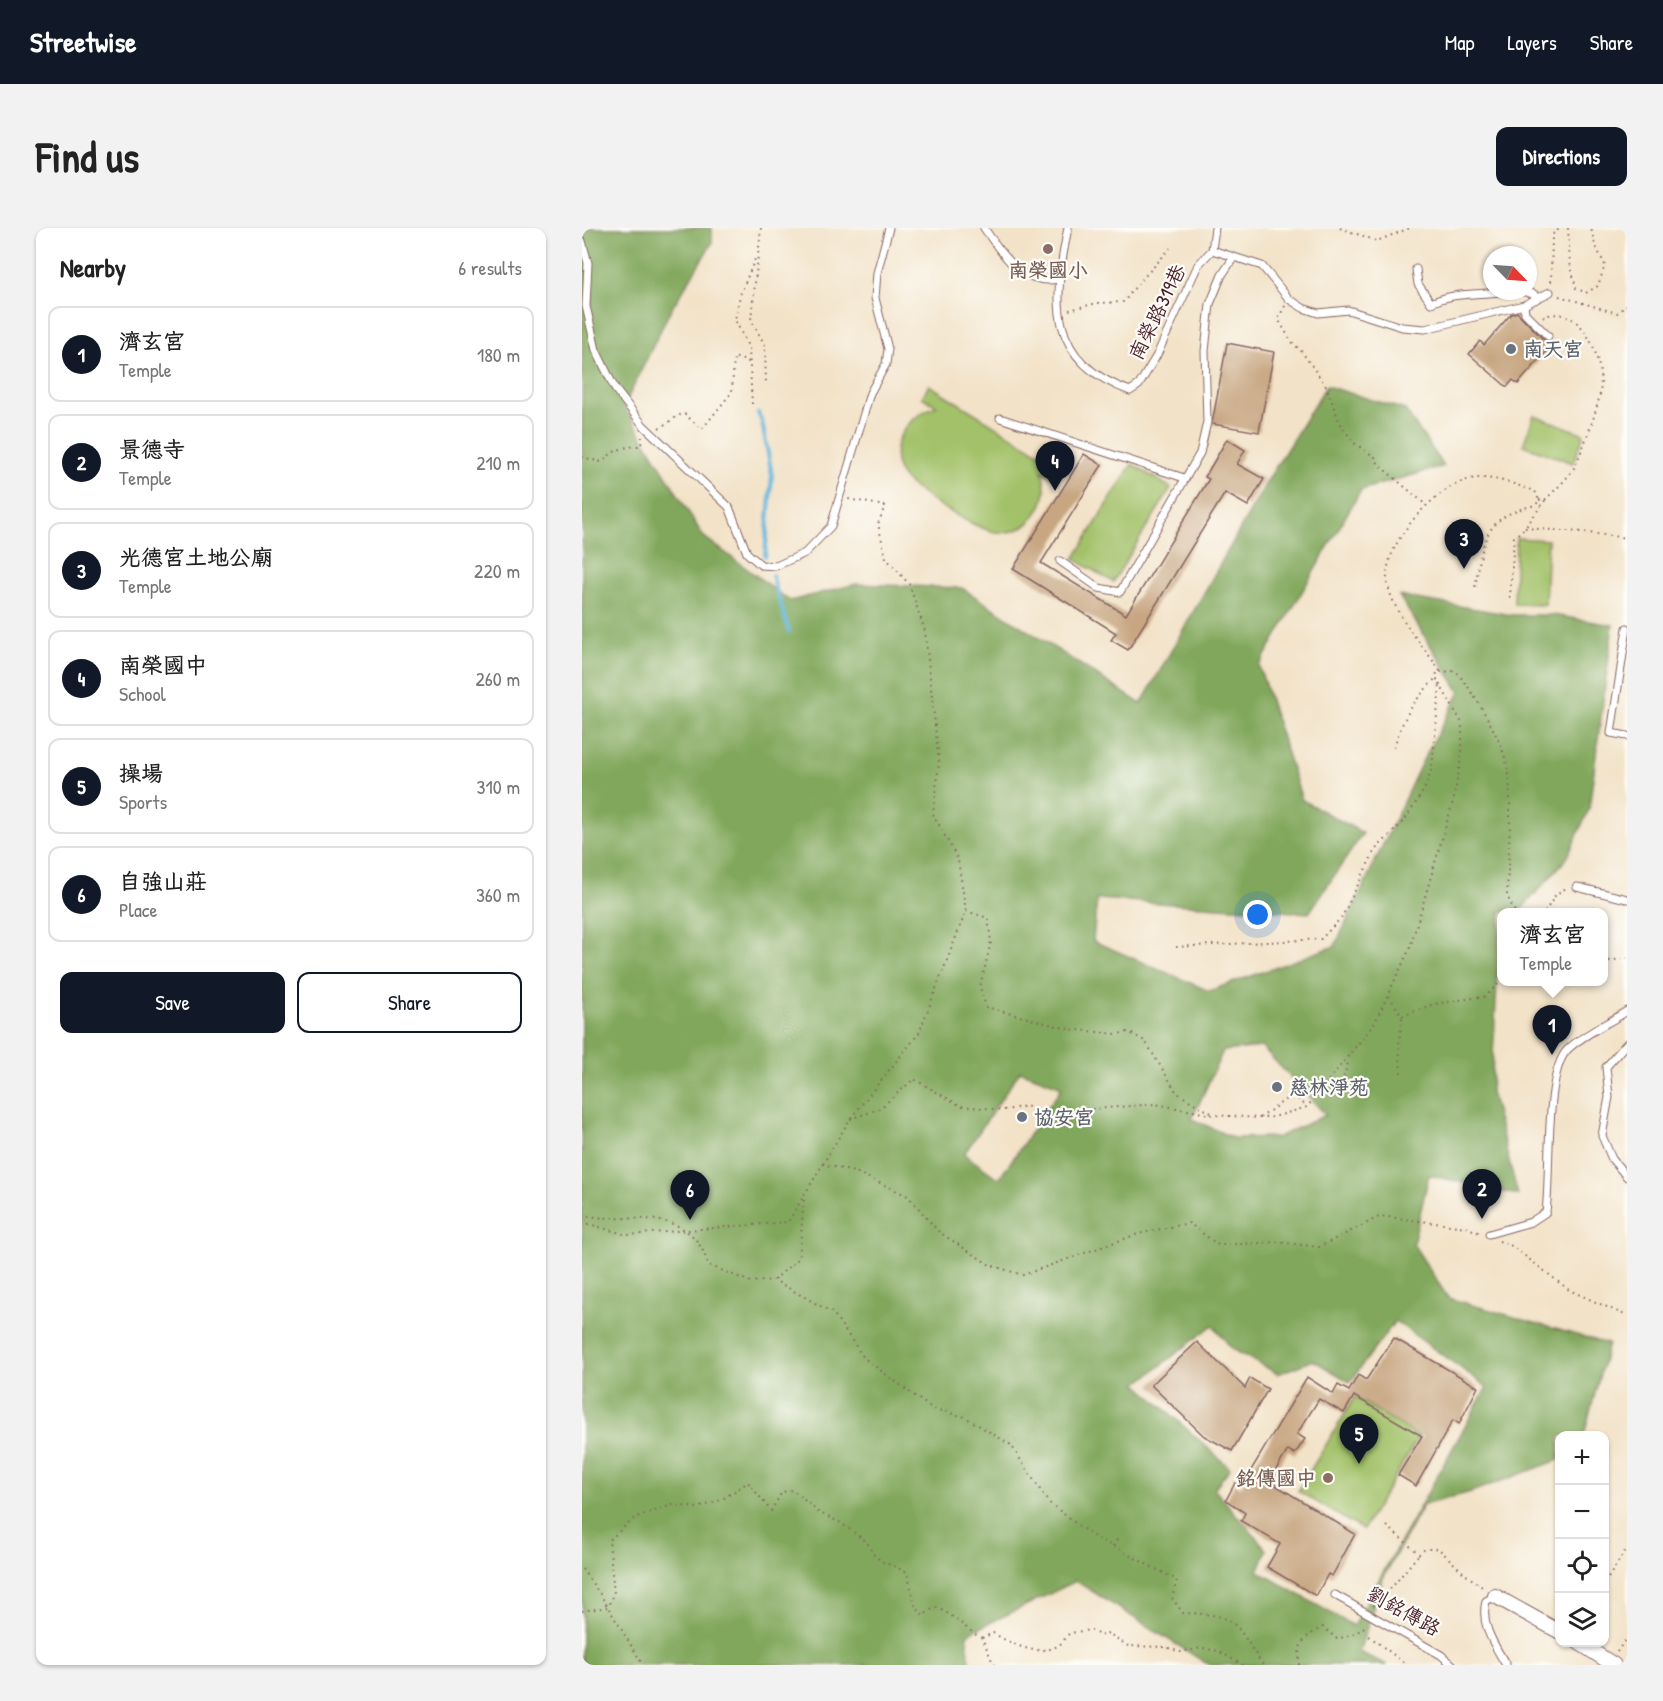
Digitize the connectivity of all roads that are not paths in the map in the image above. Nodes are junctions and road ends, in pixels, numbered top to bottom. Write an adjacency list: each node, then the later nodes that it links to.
1 (889, 228): 5 (lane)
2 (984, 228): 9 (lane)
3 (1068, 228): 9 (lane, 南榮路319巷)
4 (1215, 228): 6 (lane, 南榮路319巷)
5 (582, 241)
6 (1212, 250): 7 (lane); 9 (lane, 南榮路319巷)
7 (1234, 257): 14 (lane); 17 (lane)
8 (1416, 268): 11 (lane)
9 (1058, 279)
10 (1550, 292): 12 (lane)
11 (1483, 294)
12 (1537, 299)
13 (1535, 300): 14 (lane)
14 (1524, 305): 15 (lane)
15 (1548, 336)
16 (1000, 418): 17 (lane)
17 (1184, 478): 18 (lane)
18 (1060, 561)
19 (1627, 628): 20 (lane)
20 (1627, 736)
21 (1577, 887): 22 (lane)
22 (1627, 898)
23 (1627, 1011): 26 (lane)
24 (1627, 1042): 25 (lane)
25 (1627, 1178)
26 (1489, 1236)
27 (1335, 1595): 31 (lane, 劉銘傳路)
28 (1495, 1596): 29 (street); 32 (lane)
29 (1555, 1629)
30 (1586, 1647): 33 (street)
31 (1453, 1665)
32 (1506, 1665)
33 (1614, 1665)

